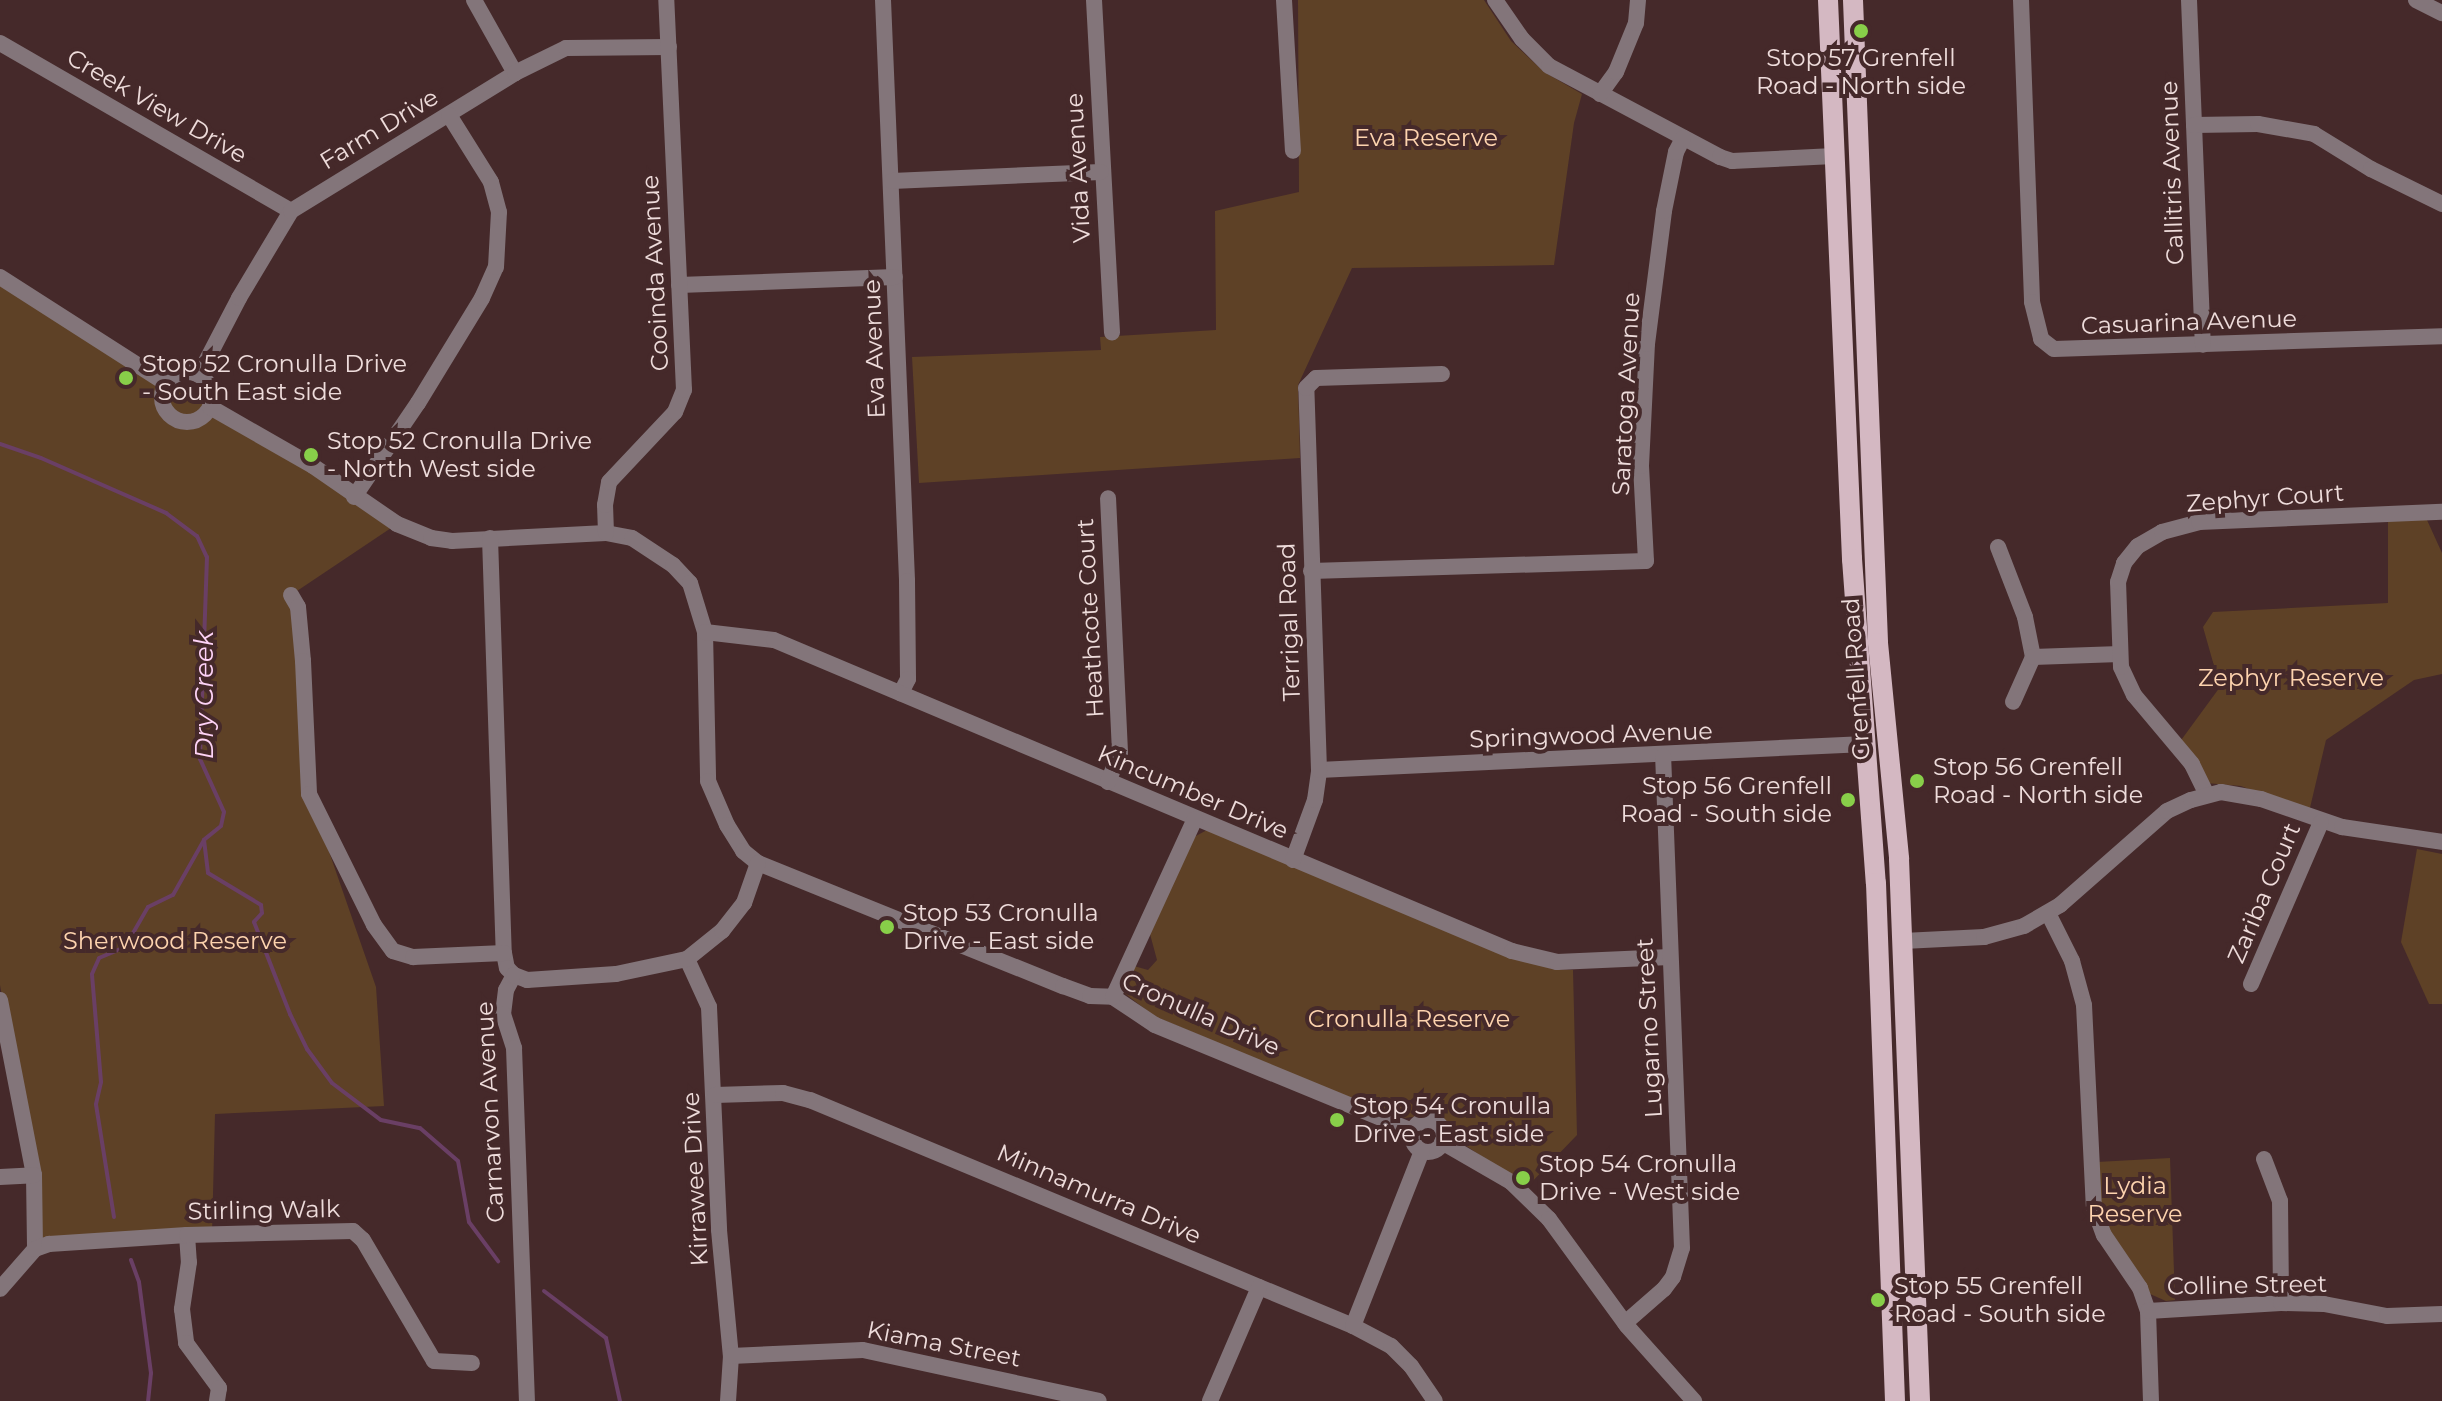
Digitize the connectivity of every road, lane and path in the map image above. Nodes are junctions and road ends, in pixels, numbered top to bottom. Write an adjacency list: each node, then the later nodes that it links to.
1 (474, 0): 16 (street)
2 (666, 0): 15 (street, Cooinda Avenue)
3 (883, 0): 25 (street, Eva Avenue)
4 (1094, 0): 24 (street, Vida Avenue)
5 (1284, 0): 21 (street)
6 (1495, 0): 17 (street)
7 (1638, 0): 17 (street)
8 (1828, 0): 23 (main road, Grenfell Road)
9 (1853, 0): 22 (main road, Grenfell Road)
10 (2021, 0): 33 (street, Casuarina Avenue)
11 (2189, 0): 19 (street, Callitris Avenue)
12 (2416, 0): 13 (street)
13 (2442, 13)
14 (0, 43): 27 (street, Creek View Drive)
15 (669, 47): 16 (street, Farm Drive); 30 (street, Cooinda Avenue)
16 (515, 73): 18 (street, Farm Drive)
17 (1600, 94): 20 (street)
18 (449, 115): 27 (street, Farm Drive); 38 (street)
19 (2194, 125): 26 (street); 33 (street, Callitris Avenue)
20 (1683, 138): 23 (street); 44 (street, Saratoga Avenue)
21 (1293, 151)
22 (1859, 155): 23 (main road); 62 (main road, Grenfell Road)
23 (1834, 156): 51 (main road, Grenfell Road)
24 (1101, 172): 25 (street); 31 (street, Vida Avenue)
25 (892, 181): 29 (street, Eva Avenue)
26 (2442, 204)
27 (291, 211): 35 (street, Farm Drive)
28 (0, 277): 36 (street)
29 (895, 277): 30 (street); 49 (street, Eva Avenue)
30 (679, 285): 41 (street, Cooinda Avenue)
31 (1112, 333)
32 (2442, 336): 33 (street, Casuarina Avenue)
33 (2203, 345)
34 (1442, 374): 44 (street, Terrigal Road)
35 (199, 375): 36 (street); 37 (street)
36 (166, 383): 37 (street)
37 (210, 407): 38 (street)
38 (354, 497): 42 (street)
39 (1108, 498): 54 (street, Heathcote Court)
40 (2442, 512): 47 (street, Zephyr Court)
41 (606, 533): 42 (street); 46 (street, Cronulla Drive)
42 (490, 538): 64 (street, Carnarvon Avenue)
43 (1998, 547): 48 (street)
44 (1311, 571): 53 (street, Terrigal Road)
45 (291, 595): 64 (street)
46 (705, 632): 49 (street, Kincumber Drive); 60 (street, Cronulla Drive)
47 (2120, 654): 48 (street); 55 (street, Zephyr Court)
48 (2033, 657): 50 (street)
49 (901, 693): 54 (street, Kincumber Drive)
50 (2013, 702)
51 (1865, 744): 52 (street, Springwood Avenue); 63 (main road, Grenfell Road)
52 (1663, 756): 53 (street, Springwood Avenue); 65 (street, Lugarno Street)
53 (1319, 770): 59 (street, Terrigal Road)
54 (1108, 782): 56 (street, Kincumber Drive)
55 (2207, 795): 57 (street); 61 (street)
56 (1195, 819): 59 (street, Kincumber Drive); 69 (street)
57 (2321, 822): 58 (street); 68 (street, Zariba Court)
58 (2442, 842)
59 (1293, 860): 65 (street, Kincumber Drive)
60 (758, 863): 66 (street); 69 (street, Cronulla Drive)
61 (2048, 913): 62 (street); 83 (street)
62 (1903, 941): 63 (main road); 97 (main road, Grenfell Road)
63 (1878, 942): 96 (main road, Grenfell Road)
64 (504, 953): 67 (street, Carnarvon Avenue)
65 (1670, 957): 85 (street, Lugarno Street)
66 (687, 959): 67 (street); 71 (street, Kirrawee Drive)
67 (514, 975): 90 (street, Carnarvon Avenue)
68 (2251, 984)
69 (1113, 997): 72 (street, Cronulla Drive)
70 (0, 1000): 76 (street)
71 (715, 1095): 80 (street, Minnamurra Drive); 87 (street, Kirrawee Drive)
72 (1412, 1131): 73 (street); 74 (street)
73 (1442, 1142): 74 (street); 85 (street)
74 (1422, 1151): 86 (street)
75 (2264, 1159): 82 (street)
76 (34, 1175): 77 (street); 79 (street)
77 (0, 1177)
78 (187, 1235): 79 (street, Stirling Walk); 88 (street, Stirling Walk); 89 (street)
79 (35, 1249): 81 (street)
80 (1259, 1287): 86 (street, Minnamurra Drive); 93 (street)
81 (0, 1289)
82 (2281, 1303): 83 (street, Colline Street); 84 (street, Colline Street)
83 (2148, 1311): 98 (street)
84 (2442, 1314)
85 (1625, 1323): 95 (street)
86 (1353, 1326): 94 (street, Minnamurra Drive)
87 (731, 1356): 91 (street, Kirrawee Drive); 92 (street, Kiama Street)
88 (472, 1363)
89 (217, 1401)
90 (527, 1401)
91 (728, 1401)
92 (1099, 1401)
93 (1210, 1401)
94 (1435, 1401)
95 (1694, 1401)
96 (1895, 1401)
97 (1920, 1401)
98 (2151, 1401)

